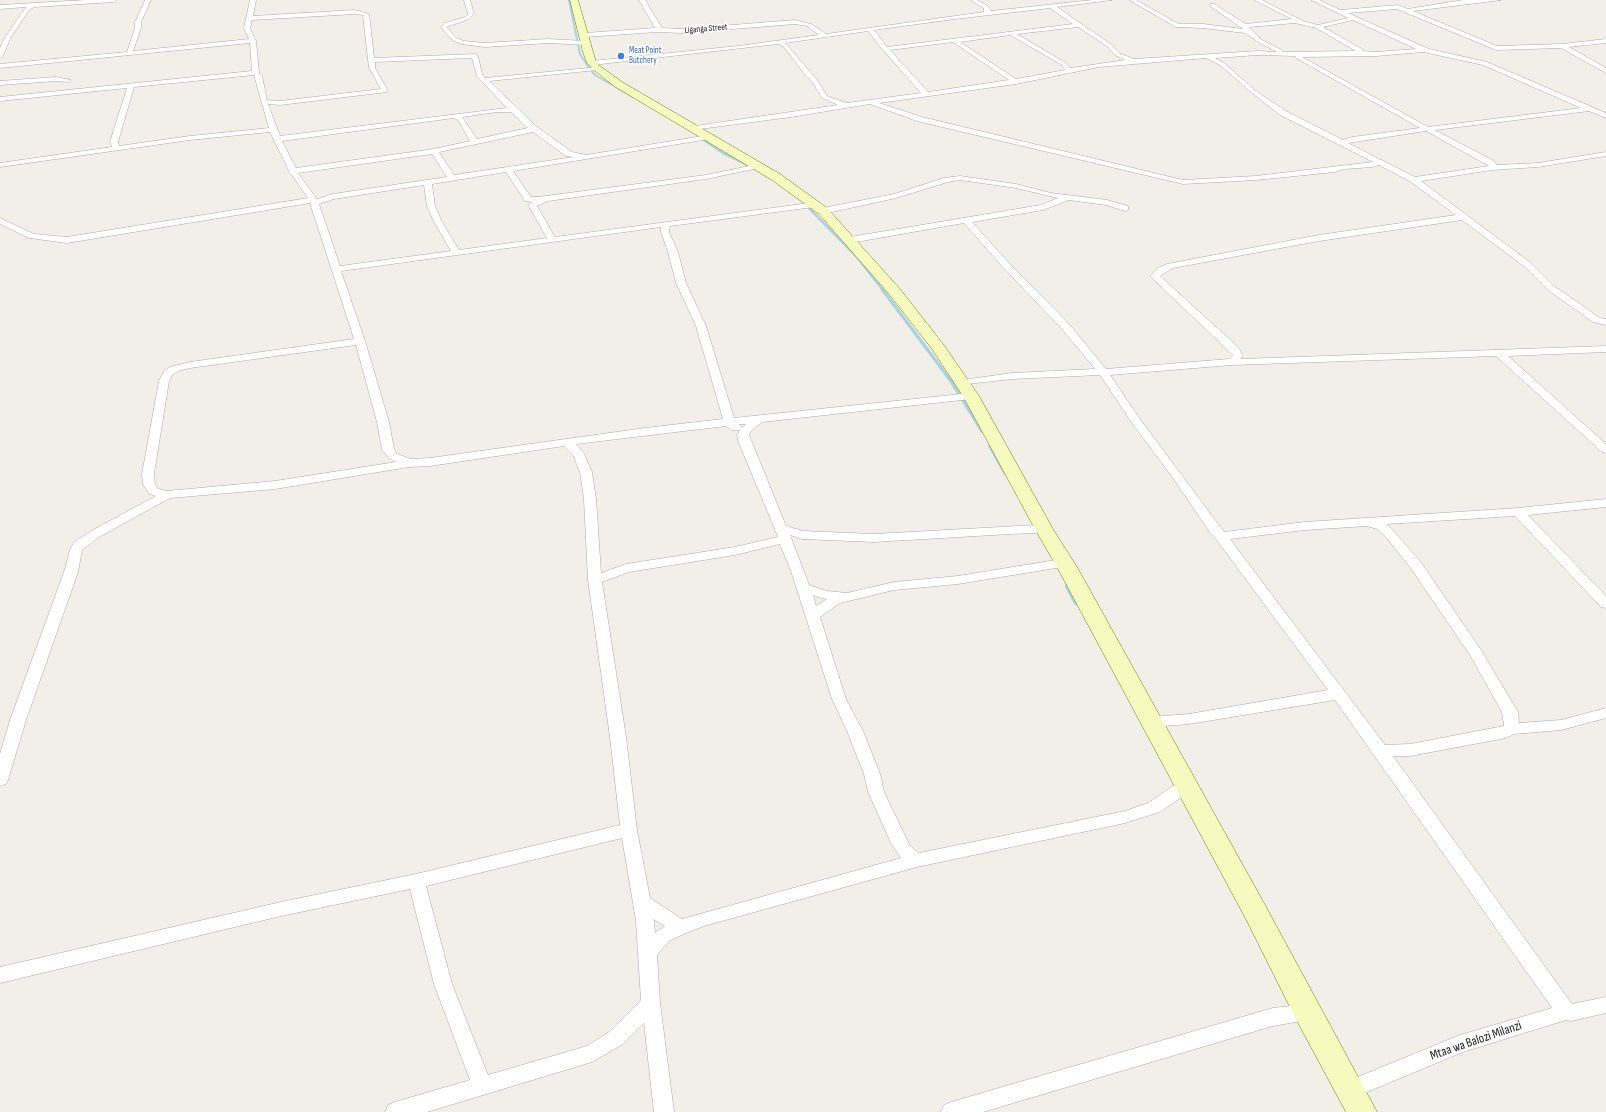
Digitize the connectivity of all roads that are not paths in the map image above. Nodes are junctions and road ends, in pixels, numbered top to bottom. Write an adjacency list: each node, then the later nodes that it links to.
1 (110, 0): 2 (street); 16 (street)
2 (114, 0)
3 (148, 0): 47 (street)
4 (253, 0): 24 (street)
5 (467, 0): 40 (street)
6 (574, 0): 35 (main road)
7 (642, 0): 30 (street)
8 (969, 0): 23 (street)
9 (973, 0): 22 (street)
10 (1109, 0): 18 (street)
11 (1132, 0): 29 (street)
12 (1257, 0): 26 (street)
13 (1314, 0): 21 (street)
14 (1498, 0): 20 (street)
15 (1387, 3): 20 (street); 21 (street)
16 (34, 4): 19 (street); 34 (street)
17 (1212, 5): 29 (street)
18 (1051, 6): 22 (street); 27 (street)
19 (0, 7)
20 (1406, 9): 42 (street)
21 (1340, 12): 25 (street)
22 (986, 14): 23 (street)
23 (976, 15): 31 (street)
24 (251, 18): 37 (street); 53 (street)
25 (1354, 18): 28 (street); 44 (street)
26 (1301, 22): 28 (street); 29 (street)
27 (1078, 25): 32 (street); 54 (street)
28 (1318, 27): 46 (street)
29 (1246, 28): 48 (street)
30 (659, 29)
31 (870, 29): 33 (street); 43 (street)
32 (1010, 33): 36 (street); 57 (street)
33 (824, 35): 35 (street, Liganga Street); 39 (street)
34 (3, 39): 50 (street)
35 (585, 39): 41 (street, Liganga Street); 55 (main road)
36 (954, 40): 43 (street); 62 (street)
37 (253, 41): 47 (street); 59 (street)
38 (1606, 41): 42 (street)
39 (778, 42): 55 (street); 70 (street)
40 (463, 43): 41 (street); 45 (street)
41 (488, 45): 45 (street)
42 (1562, 46): 58 (street)
43 (885, 49): 66 (street)
44 (1424, 49): 46 (street); 72 (street)
45 (472, 53): 53 (street); 61 (street)
46 (1359, 53): 52 (street)
47 (129, 54): 51 (street)
48 (1287, 54): 49 (street); 52 (street)
49 (1204, 55): 54 (street); 80 (street)
50 (0, 56)
51 (85, 58): 56 (street); 60 (street)
52 (1307, 58): 75 (street)
53 (371, 60): 68 (street)
54 (1133, 61): 57 (street)
55 (595, 65): 61 (street); 77 (main road)
56 (0, 66)
57 (1068, 71): 62 (street)
58 (1606, 71)
59 (256, 73): 64 (street); 68 (street)
60 (72, 74): 63 (street); 65 (street)
61 (483, 80): 71 (street)
62 (1016, 82): 66 (street)
63 (0, 83)
64 (131, 86): 65 (street); 81 (street)
65 (62, 92): 67 (street)
66 (926, 94): 69 (street)
67 (0, 99)
68 (264, 102): 78 (street)
69 (867, 102): 70 (street); 85 (street)
70 (847, 105): 77 (street)
71 (512, 110): 73 (street); 76 (street)
72 (1590, 110): 74 (street); 75 (street)
73 (456, 116): 78 (street); 79 (street)
74 (1606, 116)
75 (1427, 128): 80 (street); 88 (street)
76 (534, 129): 79 (street); 84 (street)
77 (702, 133): 84 (street); 87 (main road)
78 (276, 134): 81 (street); 90 (street)
79 (474, 141): 82 (street)
80 (1344, 144): 85 (street)
81 (116, 148): 86 (street)
82 (434, 151): 90 (street); 91 (street)
83 (1606, 154): 88 (street)
84 (568, 158): 89 (street)
85 (1375, 164): 92 (street)
86 (0, 165)
87 (759, 166): 96 (street); 97 (main road)
88 (1492, 168): 92 (street)
89 (508, 170): 91 (street); 96 (street)
90 (293, 171): 95 (street)
91 (452, 178): 93 (street)
92 (1414, 180): 99 (street)
93 (428, 182): 95 (street); 105 (street)
94 (1067, 198): 97 (street); 98 (street); 101 (street)
95 (314, 202): 100 (street); 106 (street)
96 (531, 202): 103 (street)
97 (818, 208): 102 (street); 104 (main road)
98 (1126, 208)
99 (1462, 217): 107 (street); 112 (street)
100 (0, 221)
101 (968, 221): 104 (street); 113 (street)
102 (666, 224): 103 (street); 116 (street)
103 (553, 240): 105 (street)
104 (850, 240): 114 (main road)
105 (457, 253): 106 (street)
106 (337, 269): 109 (street)
107 (1602, 321): 108 (street)
108 (1606, 327)
109 (360, 341): 120 (street); 121 (street)
110 (1606, 349): 111 (street)
111 (1498, 352): 112 (street); 119 (street)
112 (1232, 362): 113 (street)
113 (1103, 372): 114 (street); 127 (street)
114 (966, 390): 115 (street); 125 (main road)
115 (759, 419): 116 (street); 117 (street)
116 (729, 422): 117 (street); 118 (street)
117 (743, 435): 126 (street)
118 (567, 442): 120 (street); 129 (street)
119 (1606, 450)
120 (409, 463): 121 (street)
121 (167, 495): 139 (street)
122 (1606, 503): 123 (street)
123 (1518, 512): 124 (street); 132 (street)
124 (1368, 522): 127 (street); 137 (street)
125 (1045, 531): 126 (street); 128 (main road)
126 (783, 534): 129 (street); 130 (street)
127 (1220, 536): 134 (street)
128 (1067, 567): 131 (street); 136 (main road)
129 (595, 580): 141 (street)
130 (804, 588): 131 (street); 133 (street)
131 (846, 596): 133 (street)
132 (1606, 604)
133 (813, 615): 142 (street)
134 (1338, 694): 136 (street); 138 (street)
135 (1606, 713): 137 (street)
136 (1151, 722): 140 (main road)
137 (1511, 729): 138 (street)
138 (1380, 750): 151 (street)
139 (0, 780)
140 (1188, 788): 142 (street); 150 (main road)
141 (629, 830): 143 (street); 144 (street)
142 (917, 860): 145 (street)
143 (416, 881): 147 (street); 152 (street)
144 (642, 902): 145 (street); 146 (street)
145 (680, 927): 146 (street)
146 (648, 952): 148 (street)
147 (0, 975)
148 (651, 1003): 152 (street); 155 (street)
149 (1606, 1005): 151 (street, Mtaa wa Balozi Milanzi)
150 (1306, 1012): 153 (main road); 156 (street)
151 (1566, 1012): 153 (street, Mtaa wa Balozi Milanzi)
152 (483, 1087): 154 (street)
153 (1350, 1090): 157 (main road)
154 (395, 1112)
155 (664, 1112)
156 (951, 1112)
157 (1362, 1112)

